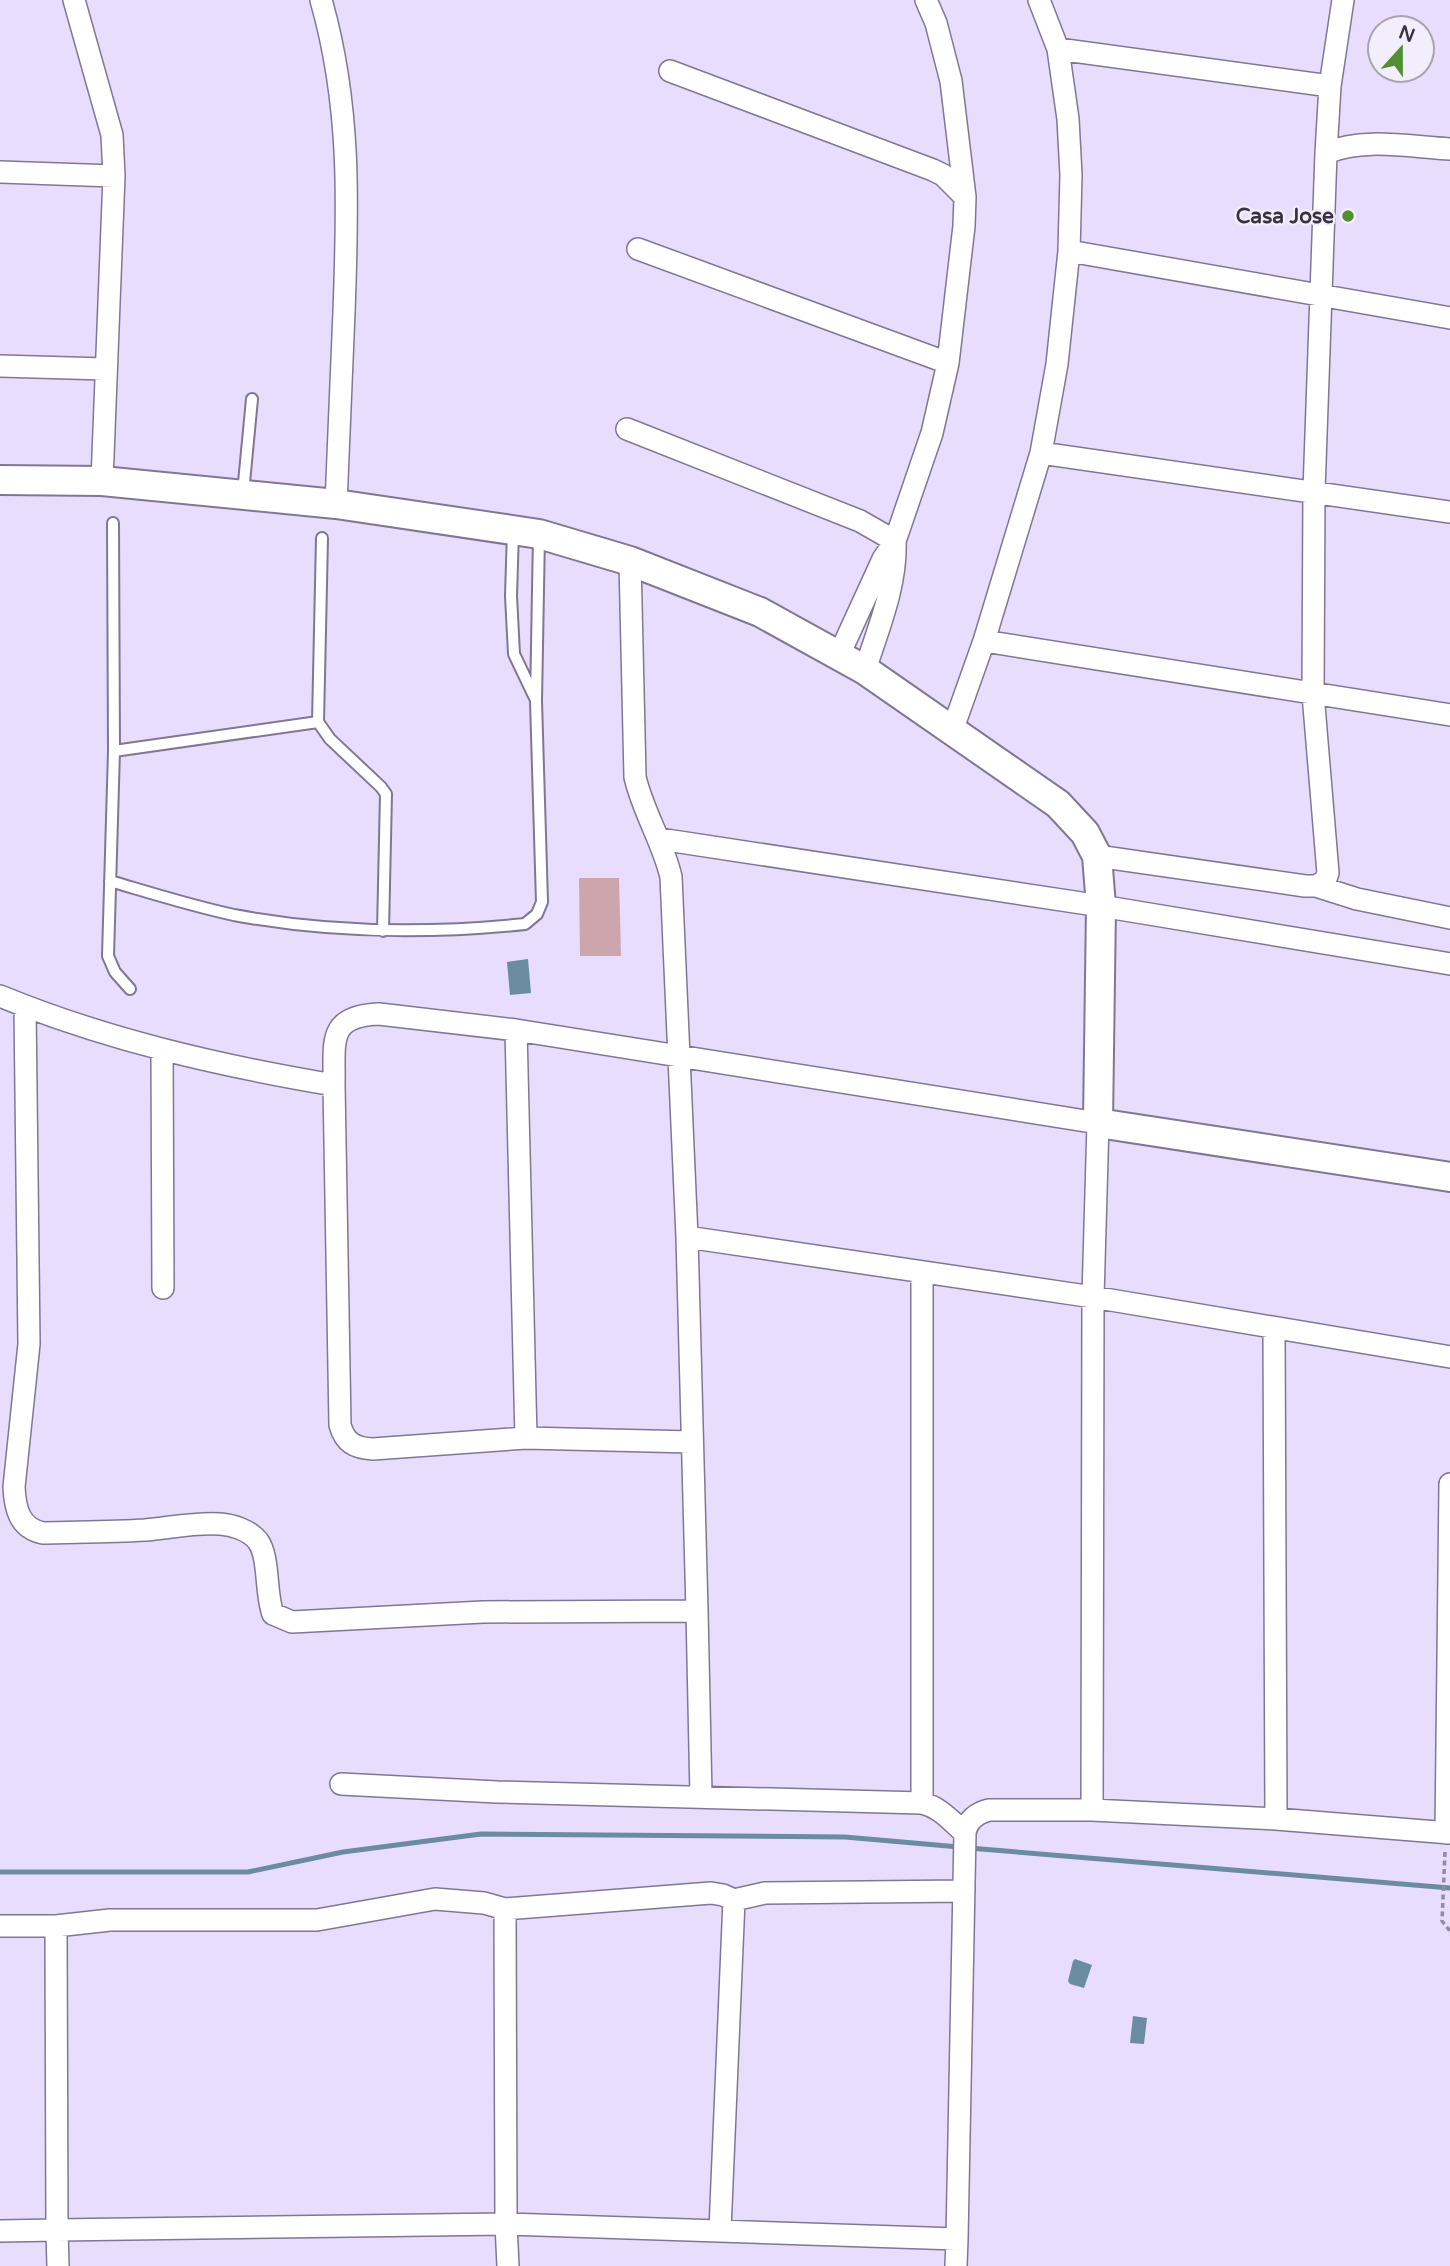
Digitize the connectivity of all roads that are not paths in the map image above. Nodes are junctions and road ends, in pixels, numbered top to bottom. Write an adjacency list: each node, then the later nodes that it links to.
1 (74, 0): 12 (street)
2 (321, 0): 28 (street)
3 (926, 0): 13 (street)
4 (1038, 0): 6 (street)
5 (1343, 0): 8 (street)
6 (1058, 48): 8 (street); 15 (street)
7 (670, 71): 13 (street)
8 (1330, 86): 10 (street)
9 (1450, 149): 10 (street)
10 (1326, 153): 16 (street)
11 (0, 172): 12 (street)
12 (114, 176): 20 (street)
13 (965, 197): 18 (street)
14 (638, 249): 18 (street)
15 (1069, 251): 16 (street); 23 (street)
16 (1320, 297): 17 (street); 26 (street)
17 (1450, 318)
18 (948, 363): 33 (street)
19 (0, 366): 20 (street)
20 (105, 369): 25 (street)
21 (252, 400): 27 (lane)
22 (627, 429): 33 (street)
23 (1041, 453): 26 (street); 35 (street)
24 (0, 480): 25 (street)
25 (102, 481): 27 (street)
26 (1314, 491): 29 (street); 38 (street)
27 (243, 493): 28 (street)
28 (336, 504): 31 (street)
29 (1450, 512)
30 (113, 523): 43 (lane)
31 (526, 532): 34 (street); 39 (lane); 39 (lane)
32 (322, 538): 41 (lane)
33 (895, 541): 36 (street); 37 (street)
34 (630, 561): 36 (street); 44 (street)
35 (984, 641): 38 (street); 42 (street)
36 (839, 655): 37 (street)
37 (865, 670): 42 (street)
38 (1313, 694): 40 (street); 47 (street)
39 (536, 701): 50 (lane)
40 (1450, 715)
41 (318, 722): 43 (lane); 50 (lane)
42 (952, 730): 45 (street)
43 (114, 751): 46 (lane)
44 (660, 839): 48 (street); 57 (street)
45 (1097, 856): 47 (street); 48 (street)
46 (110, 881): 50 (lane); 52 (lane)
47 (1316, 886): 49 (street)
48 (1101, 906): 51 (street); 59 (street)
49 (1450, 918)
50 (383, 931)
51 (1450, 964)
52 (130, 989)
53 (0, 996): 54 (street)
54 (25, 1007): 56 (street); 70 (street)
55 (516, 1030): 57 (street); 58 (street); 67 (street)
56 (162, 1050): 58 (street); 63 (street)
57 (678, 1055): 59 (street); 61 (street)
58 (334, 1085): 67 (street)
59 (1098, 1123): 60 (street); 64 (street)
60 (1450, 1177)
61 (687, 1237): 62 (street); 68 (street)
62 (922, 1272): 64 (street); 73 (street)
63 (163, 1288)
64 (1093, 1297): 65 (street); 74 (street)
65 (1274, 1329): 66 (street); 75 (street)
66 (1450, 1357)
67 (526, 1438): 68 (street)
68 (691, 1442): 70 (street)
69 (1450, 1484): 76 (street)
70 (697, 1611): 72 (street)
71 (341, 1784): 72 (street)
72 (701, 1796): 73 (street)
73 (922, 1803): 77 (street)
74 (1092, 1810): 75 (street); 77 (street)
75 (1276, 1819): 76 (street)
76 (1448, 1833)
77 (964, 1838): 78 (street)
78 (963, 1882): 79 (street); 87 (street)
79 (734, 1900): 80 (street); 85 (street)
80 (505, 1909): 82 (street); 83 (street)
81 (0, 1926): 82 (street)
82 (57, 1926): 84 (street)
83 (506, 2224): 84 (street); 85 (street); 89 (street)
84 (57, 2230): 86 (street); 88 (street)
85 (720, 2230): 87 (street)
86 (0, 2231)
87 (957, 2239): 90 (street)
88 (58, 2266)
89 (508, 2266)
90 (956, 2266)

